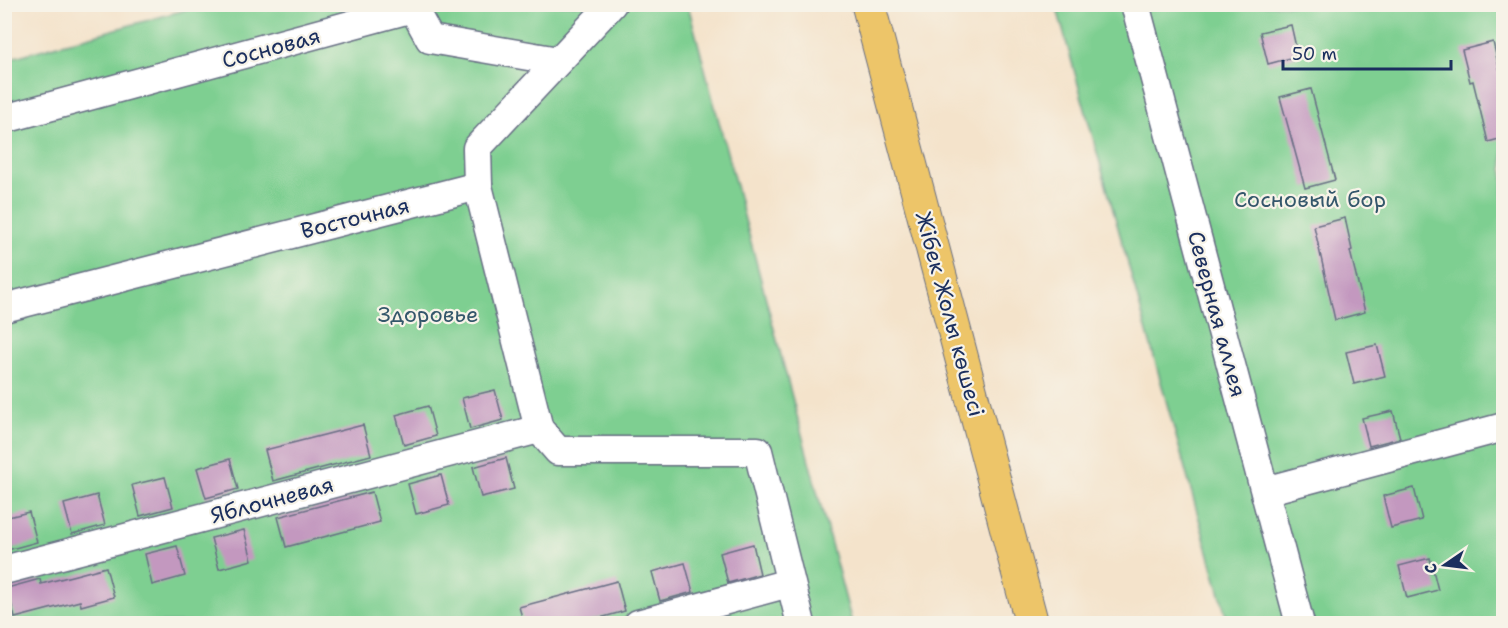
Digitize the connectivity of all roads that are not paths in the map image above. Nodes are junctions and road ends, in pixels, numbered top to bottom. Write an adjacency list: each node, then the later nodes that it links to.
1 (612, 4): 4 (street)
2 (868, 4): 15 (highway, Жібек Жолы көшесі)
3 (1135, 4): 10 (street, Северная аллея)
4 (558, 61): 5 (street, Сосновая); 6 (street)
5 (4, 119)
6 (478, 186): 7 (street, Восточная); 9 (street)
7 (4, 308)
8 (1503, 427): 10 (street)
9 (539, 429): 11 (street, Яблочневая); 12 (street)
10 (1265, 491): 16 (street, Северная аллея)
11 (4, 570)
12 (789, 583): 13 (street); 14 (street)
13 (638, 624)
14 (801, 624)
15 (1032, 624)
16 (1300, 624)

